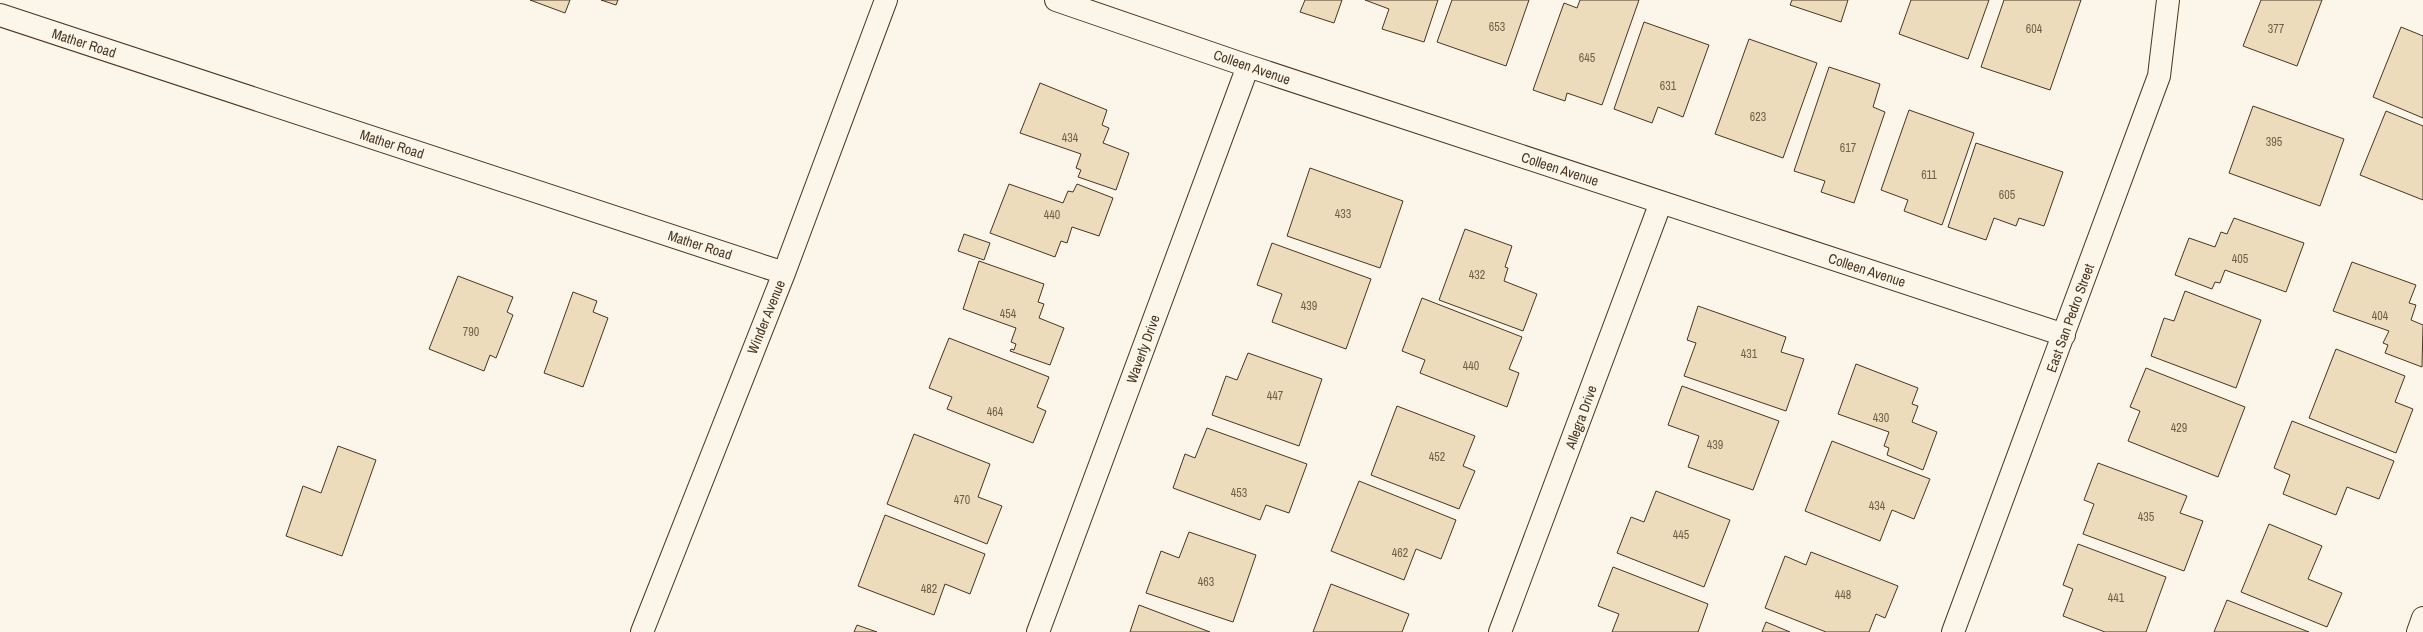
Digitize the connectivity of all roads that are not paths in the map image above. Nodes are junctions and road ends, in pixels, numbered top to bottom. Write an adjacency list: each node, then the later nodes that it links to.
1 (886, 0): 7 (street, Winder Avenue)
2 (1056, 0): 5 (street, Colleen Avenue)
3 (2168, 0): 8 (street, East San Pedro Street)
4 (0, 15): 7 (street, Mather Road)
5 (1248, 66): 6 (street, Colleen Avenue); 11 (street, Waverly Drive)
6 (1661, 202): 8 (street, Colleen Avenue); 12 (street, Allegra Drive)
7 (784, 273): 10 (street, Winder Avenue)
8 (2064, 335): 13 (street, East San Pedro Street)
9 (2423, 618): 14 (street)
10 (642, 632)
11 (1038, 632)
12 (1500, 632)
13 (1953, 632)
14 (2418, 632)

